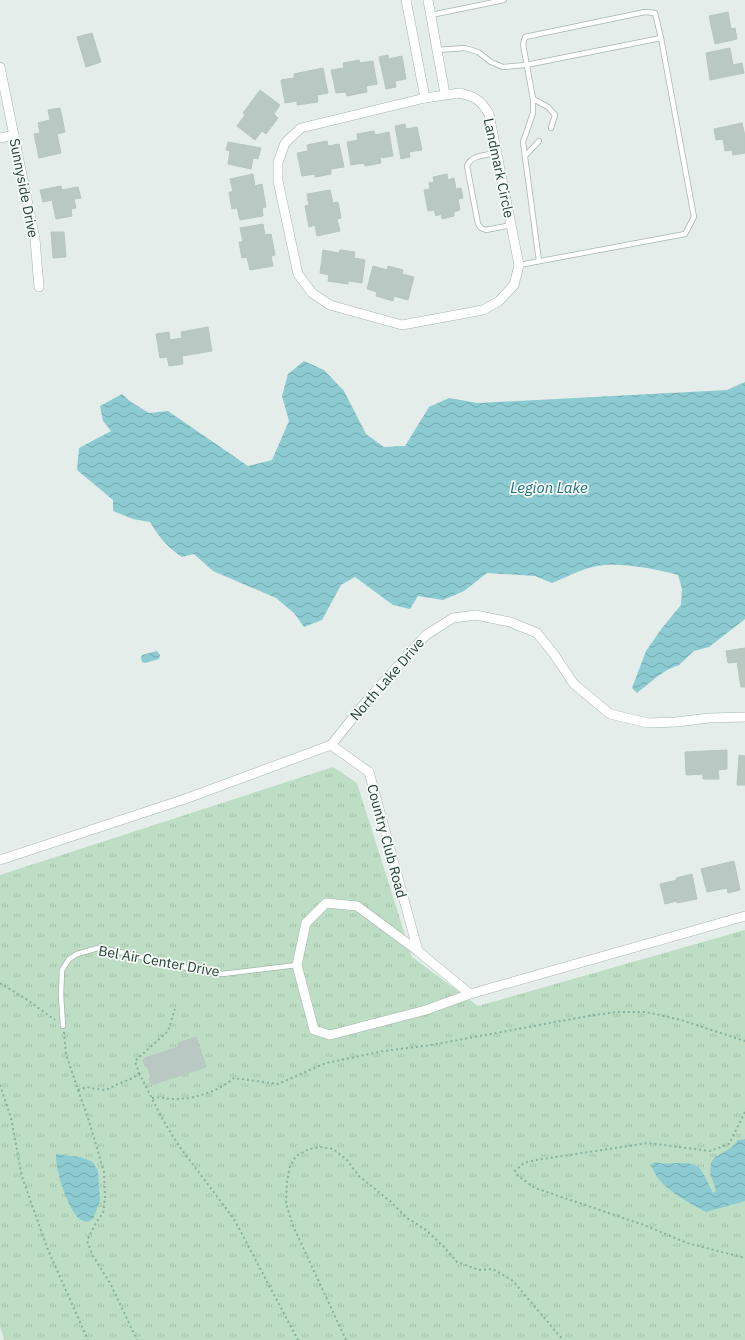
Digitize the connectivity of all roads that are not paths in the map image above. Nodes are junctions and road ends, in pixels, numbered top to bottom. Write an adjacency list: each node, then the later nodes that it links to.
1 (406, 0): 10 (street)
2 (428, 0): 4 (street)
3 (504, 0): 4 (lane)
4 (431, 15): 6 (street)
5 (661, 38): 7 (lane); 7 (lane); 19 (lane)
6 (437, 50): 7 (lane); 9 (street)
7 (526, 65): 11 (lane)
8 (0, 67): 13 (street, Sunnyside Drive)
9 (446, 94): 10 (street, Landmark Circle); 16 (street, Landmark Circle)
10 (425, 98): 20 (street, Landmark Circle)
11 (533, 100): 12 (lane); 17 (lane)
12 (551, 128)
13 (14, 136): 14 (street); 21 (street, Sunnyside Drive)
14 (0, 138)
15 (539, 140): 17 (lane)
16 (497, 153): 18 (street, Landmark Circle); 18 (lane)
17 (525, 156): 19 (lane)
18 (511, 225): 20 (street, Landmark Circle)
19 (539, 260): 20 (lane)
20 (519, 265)
21 (39, 287)
22 (745, 717): 23 (street, North Lake Drive)
23 (331, 745): 24 (street); 26 (street, Country Club Road)
24 (0, 860)
25 (745, 916): 28 (street)
26 (418, 951): 27 (street); 28 (street)
27 (297, 965): 28 (street); 29 (lane, Bel Air Center Drive)
28 (470, 994)
29 (64, 1026)

